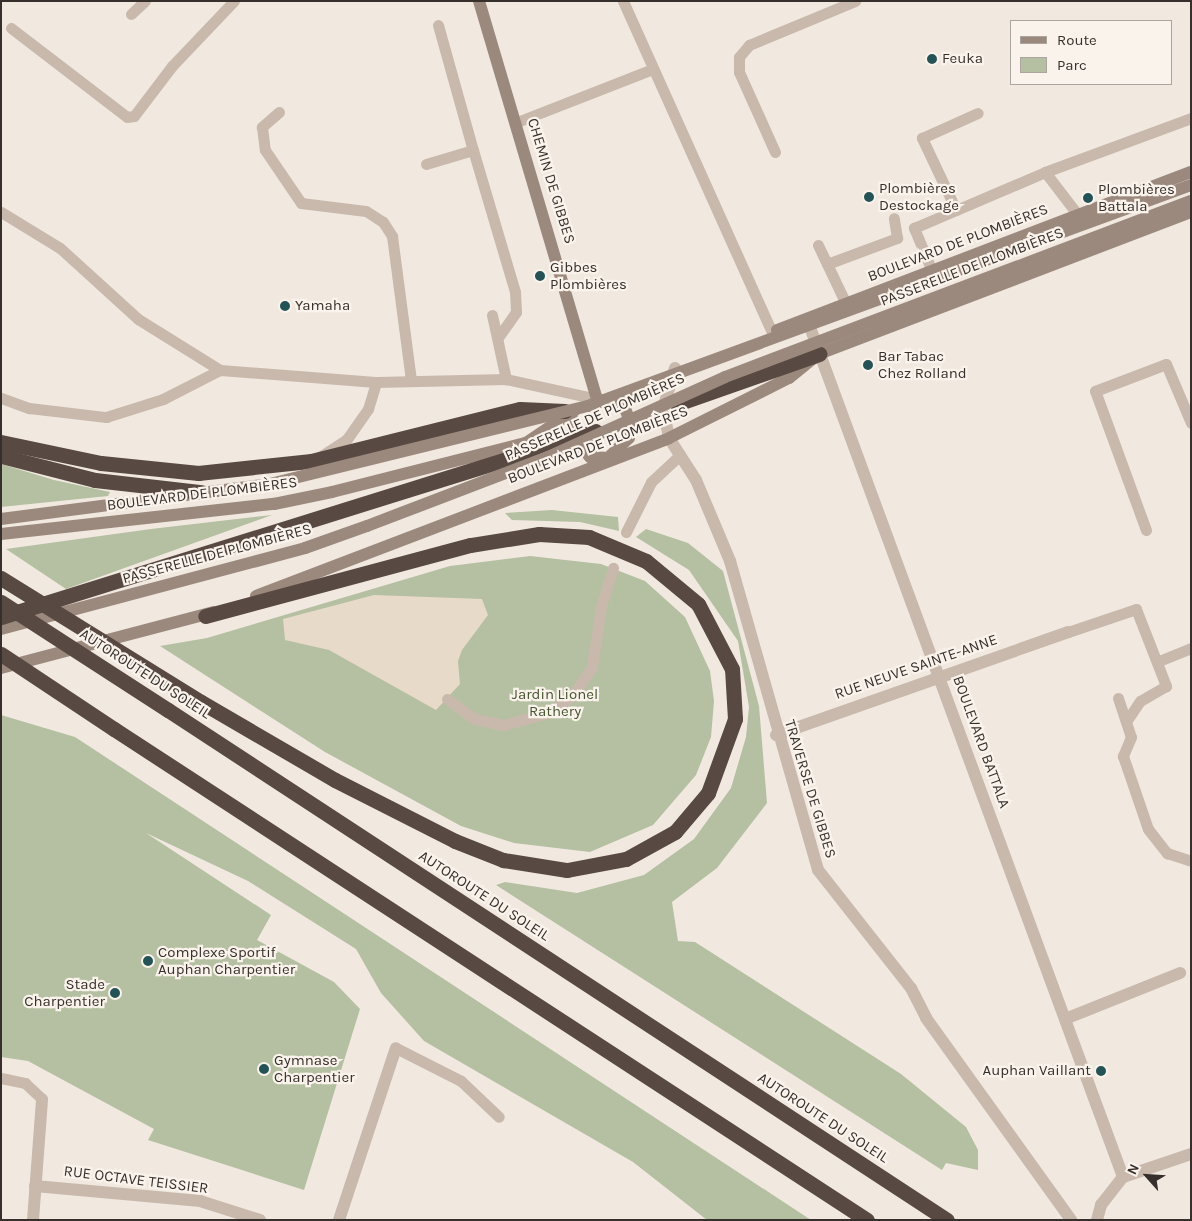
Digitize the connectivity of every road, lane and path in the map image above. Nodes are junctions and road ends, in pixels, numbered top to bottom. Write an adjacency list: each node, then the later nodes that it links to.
1 (145, 1): 6 (lane)
2 (234, 1): 8 (lane)
3 (479, 1): 13 (street, CHEMIN DE GIBBES)
4 (623, 1): 9 (lane)
5 (856, 1): 15 (lane)
6 (132, 14)
7 (438, 26): 14 (lane)
8 (11, 28)
9 (653, 69): 13 (lane); 32 (lane)
10 (279, 112): 38 (lane)
11 (978, 113): 21 (lane)
12 (1191, 118): 17 (lane)
13 (516, 122): 41 (street, CHEMIN DE GIBBES)
14 (473, 150): 16 (lane); 33 (lane)
15 (776, 152)
16 (426, 164)
17 (1045, 172): 21 (lane); 24 (lane)
18 (1191, 172): 24 (street, BOULEVARD DE PLOMBIÈRES)
19 (1191, 186): 53 (street, PASSERELLE DE PLOMBIÈRES, bridge)
20 (1191, 201): 63 (street, PASSERELLE DE PLOMBIÈRES, bridge)
21 (956, 210): 28 (lane)
22 (1, 212): 36 (lane)
23 (1191, 212): 34 (street, BOULEVARD DE PLOMBIÈRES)
24 (1078, 215): 28 (street, BOULEVARD DE PLOMBIÈRES)
25 (894, 218): 27 (lane)
26 (818, 245): 27 (lane)
27 (827, 264): 29 (lane)
28 (932, 271): 29 (street, BOULEVARD DE PLOMBIÈRES)
29 (846, 304): 31 (street, BOULEVARD DE PLOMBIÈRES)
30 (492, 316): 33 (lane)
31 (807, 319): 32 (street, BOULEVARD DE PLOMBIÈRES); 34 (street, BOULEVARD BATTALA)
32 (772, 332): 35 (street, BOULEVARD DE PLOMBIÈRES)
33 (498, 338): 37 (lane)
34 (819, 354): 42 (highway); 47 (street, BOULEVARD DE PLOMBIÈRES); 69 (street, BOULEVARD BATTALA)
35 (675, 368): 41 (street, BOULEVARD DE PLOMBIÈRES); 42 (street, TRAVERSE DE GIBBES)
36 (220, 370): 39 (lane); 40 (lane)
37 (506, 379): 38 (lane); 41 (lane)
38 (411, 380): 39 (lane)
39 (376, 382): 52 (lane)
40 (1, 398)
41 (597, 399): 43 (street, BOULEVARD DE PLOMBIÈRES); 44 (street)
42 (663, 409): 44 (highway); 47 (street, TRAVERSE DE GIBBES)
43 (571, 412): 46 (street); 52 (highway); 57 (street, BOULEVARD DE PLOMBIÈRES)
44 (630, 421): 46 (highway); 51 (street)
45 (1191, 423): 55 (lane)
46 (574, 438): 51 (street); 62 (highway)
47 (669, 438): 50 (street, TRAVERSE DE GIBBES); 51 (street, BOULEVARD DE PLOMBIÈRES)
48 (1, 442): 52 (highway)
49 (1, 456): 53 (highway)
50 (680, 456): 56 (lane); 73 (street, TRAVERSE DE GIBBES)
51 (608, 458): 61 (street, BOULEVARD DE PLOMBIÈRES)
52 (311, 461)
53 (201, 492): 54 (street, PASSERELLE DE PLOMBIÈRES)
54 (1, 518)
55 (1146, 530)
56 (626, 532)
57 (1, 534)
58 (613, 568): 71 (lane)
59 (1, 578): 61 (highway, bridge)
60 (1, 602): 88 (highway, AUTOROUTE DU SOLEIL, bridge)
61 (205, 616): 68 (street, BOULEVARD DE PLOMBIÈRES)
62 (1, 617)
63 (1, 630)
64 (1068, 632): 67 (lane); 69 (street, RUE NEUVE SAINTE-ANNE)
65 (1191, 648): 67 (lane)
66 (1, 654): 87 (highway, bridge)
67 (1159, 661): 72 (lane)
68 (1, 668)
69 (939, 676): 73 (street, RUE NEUVE SAINTE-ANNE); 76 (street, BOULEVARD BATTALA)
70 (1118, 698): 72 (lane)
71 (447, 699)
72 (1126, 722): 74 (lane)
73 (776, 734): 89 (street, TRAVERSE DE GIBBES)
74 (1191, 861)
75 (1180, 973): 76 (street)
76 (1065, 1018): 82 (street, BOULEVARD BATTALA)
77 (396, 1048): 80 (lane); 86 (street)
78 (1, 1078): 79 (lane)
79 (42, 1099): 83 (street)
80 (499, 1117)
81 (1191, 1154): 82 (street)
82 (1123, 1177): 90 (street)
83 (35, 1186): 84 (street); 85 (street, RUE OCTAVE TEISSIER)
84 (33, 1220)
85 (260, 1220)
86 (339, 1220)
87 (867, 1220)
88 (947, 1220)
89 (1071, 1220)
90 (1097, 1220)

